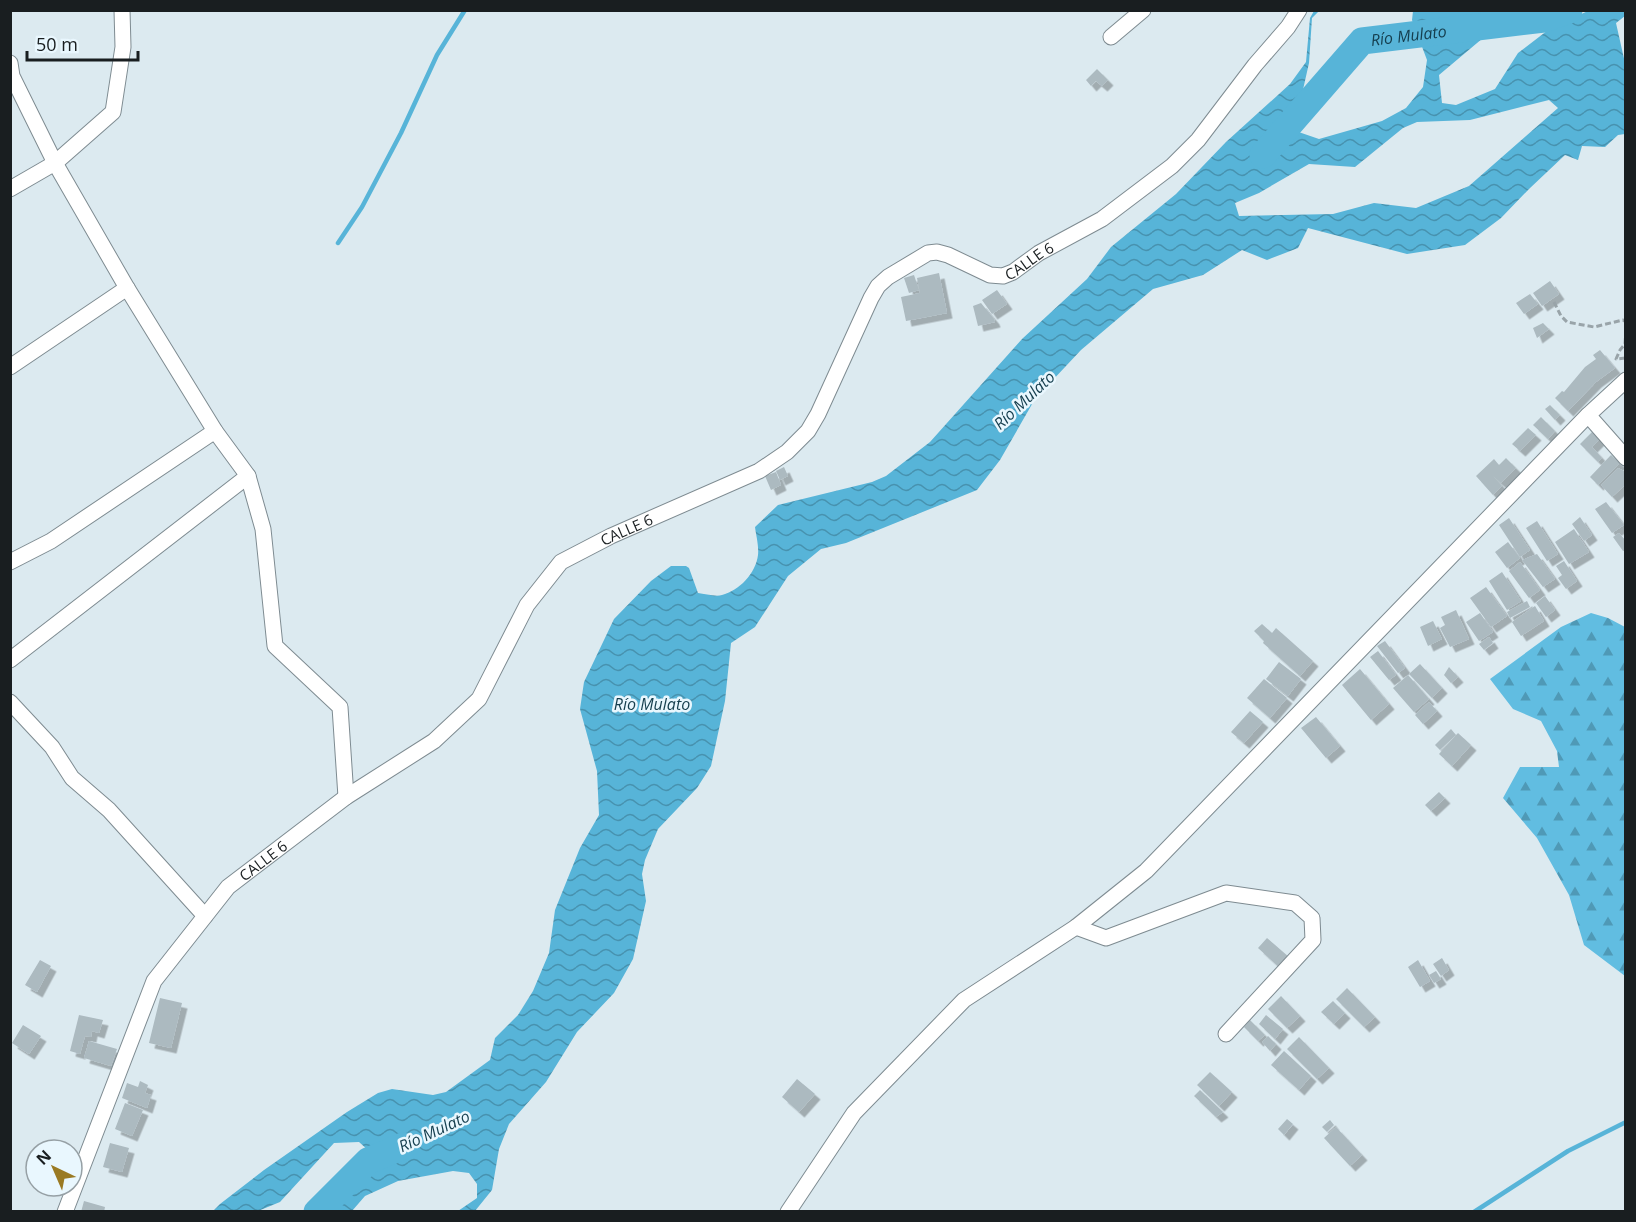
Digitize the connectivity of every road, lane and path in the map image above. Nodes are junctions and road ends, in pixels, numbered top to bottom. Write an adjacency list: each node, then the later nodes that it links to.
1 (122, 10): 6 (street)
2 (1143, 10): 4 (street)
3 (1299, 10): 22 (street, CALLE 6)
4 (1111, 37)
5 (10, 63): 6 (street)
6 (55, 163): 7 (street); 8 (street)
7 (10, 189)
8 (127, 288): 13 (street); 16 (street)
9 (1554, 302): 10 (path)
10 (1626, 322)
11 (1626, 329): 12 (path)
12 (1626, 358)
13 (10, 367)
14 (1626, 380): 15 (street)
15 (1588, 415): 17 (street); 24 (street)
16 (215, 431): 18 (street); 19 (street)
17 (1626, 458)
18 (248, 476): 20 (street); 22 (street)
19 (10, 562)
20 (10, 660)
21 (10, 702): 23 (street)
22 (346, 797): 23 (street, CALLE 6)
23 (205, 916): 26 (street, CALLE 6)
24 (1076, 927): 25 (street); 27 (street)
25 (1226, 1034)
26 (65, 1212)
27 (788, 1212)

